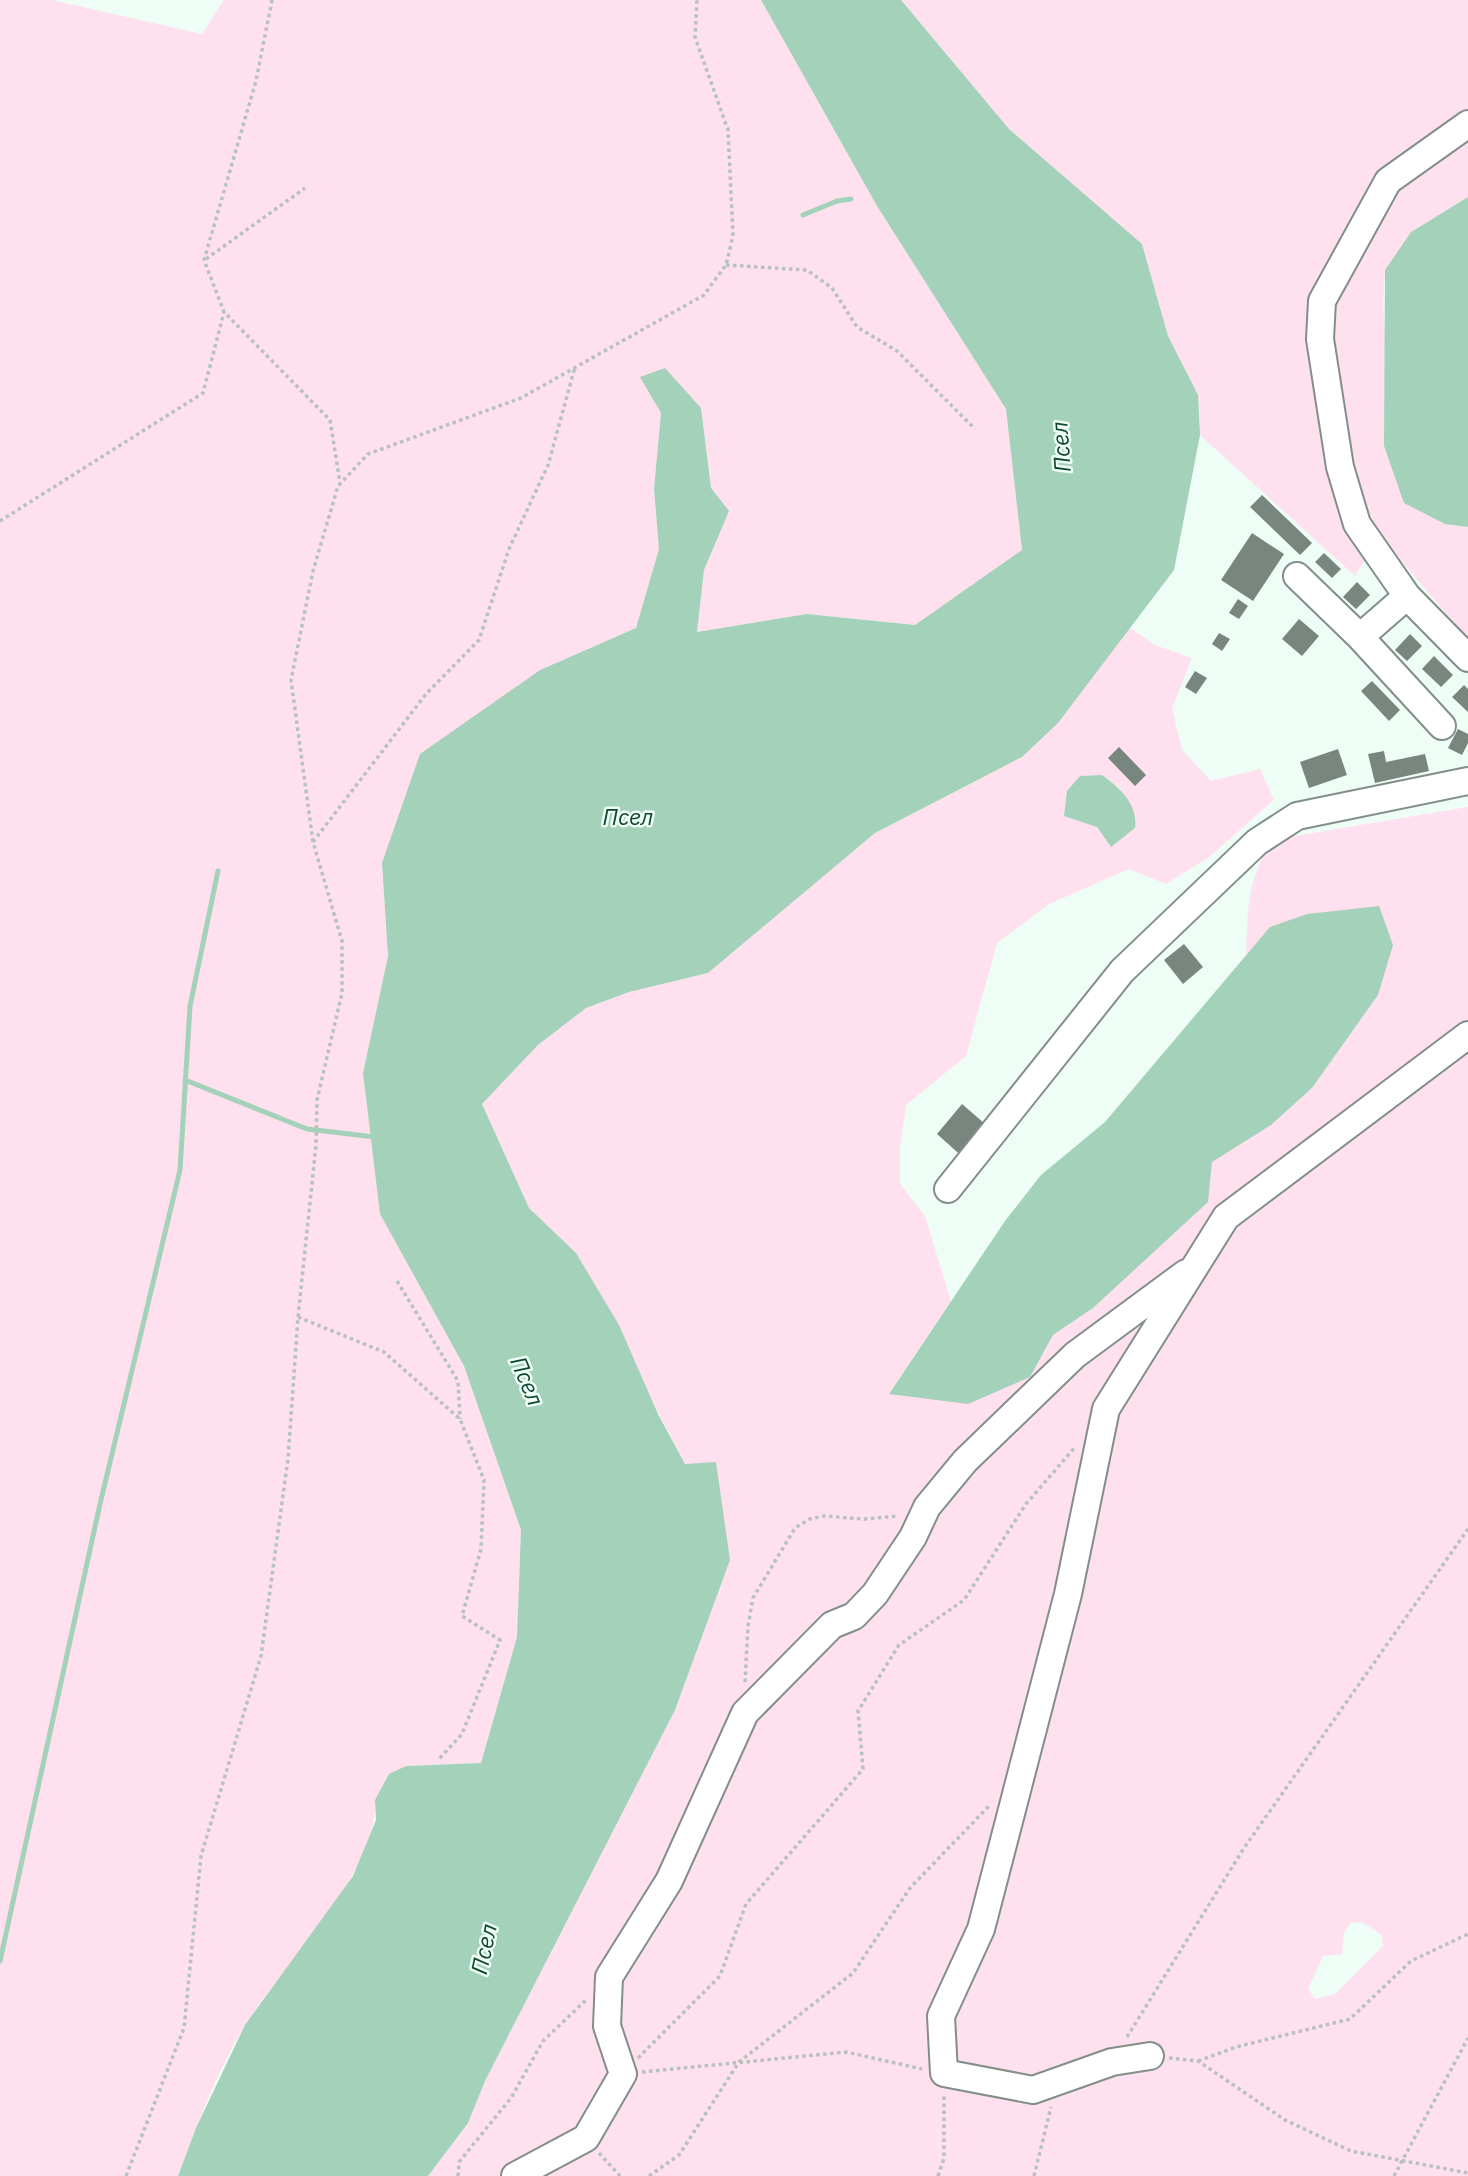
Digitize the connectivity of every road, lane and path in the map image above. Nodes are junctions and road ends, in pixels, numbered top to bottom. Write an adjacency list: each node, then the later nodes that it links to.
1 (272, 0): 5 (path)
2 (697, 0): 6 (path)
3 (1468, 124): 13 (lane)
4 (305, 188): 5 (path)
5 (204, 260): 7 (path)
6 (726, 265): 8 (path); 9 (path)
7 (223, 312): 10 (path); 11 (path)
8 (575, 366): 10 (path); 18 (path)
9 (975, 429)
10 (340, 483): 18 (path)
11 (0, 522)
12 (1297, 576): 14 (lane)
13 (1407, 596): 14 (lane); 15 (lane)
14 (1360, 637): 16 (lane)
15 (1468, 657)
16 (1442, 726)
17 (1468, 781): 20 (lane)
18 (313, 842): 23 (path)
19 (1468, 1035): 21 (lane)
20 (948, 1189)
21 (1196, 1265): 26 (lane); 38 (lane)
22 (397, 1281): 24 (path)
23 (298, 1317): 24 (path); 44 (path)
24 (460, 1419): 29 (path)
25 (1079, 1441): 39 (path)
26 (927, 1507): 28 (lane); 28 (path)
27 (1468, 1529): 37 (path)
28 (745, 1713): 32 (lane)
29 (439, 1759)
30 (993, 1802): 36 (path)
31 (1468, 1934): 35 (path)
32 (609, 1978): 39 (lane); 45 (path)
33 (1468, 2038): 42 (path)
34 (1150, 2056): 35 (path); 37 (lane)
35 (1198, 2061): 42 (path)
36 (739, 2062): 38 (path); 39 (path); 48 (path)
37 (1112, 2062): 38 (lane)
38 (944, 2073): 49 (path)
39 (623, 2074): 41 (lane)
40 (1051, 2104): 50 (path)
41 (586, 2138): 46 (lane); 47 (path)
42 (1405, 2159): 43 (path); 51 (path)
43 (1468, 2173)
44 (126, 2176)
45 (457, 2176)
46 (515, 2176)
47 (620, 2176)
48 (649, 2176)
49 (938, 2176)
50 (1034, 2176)
51 (1394, 2176)

